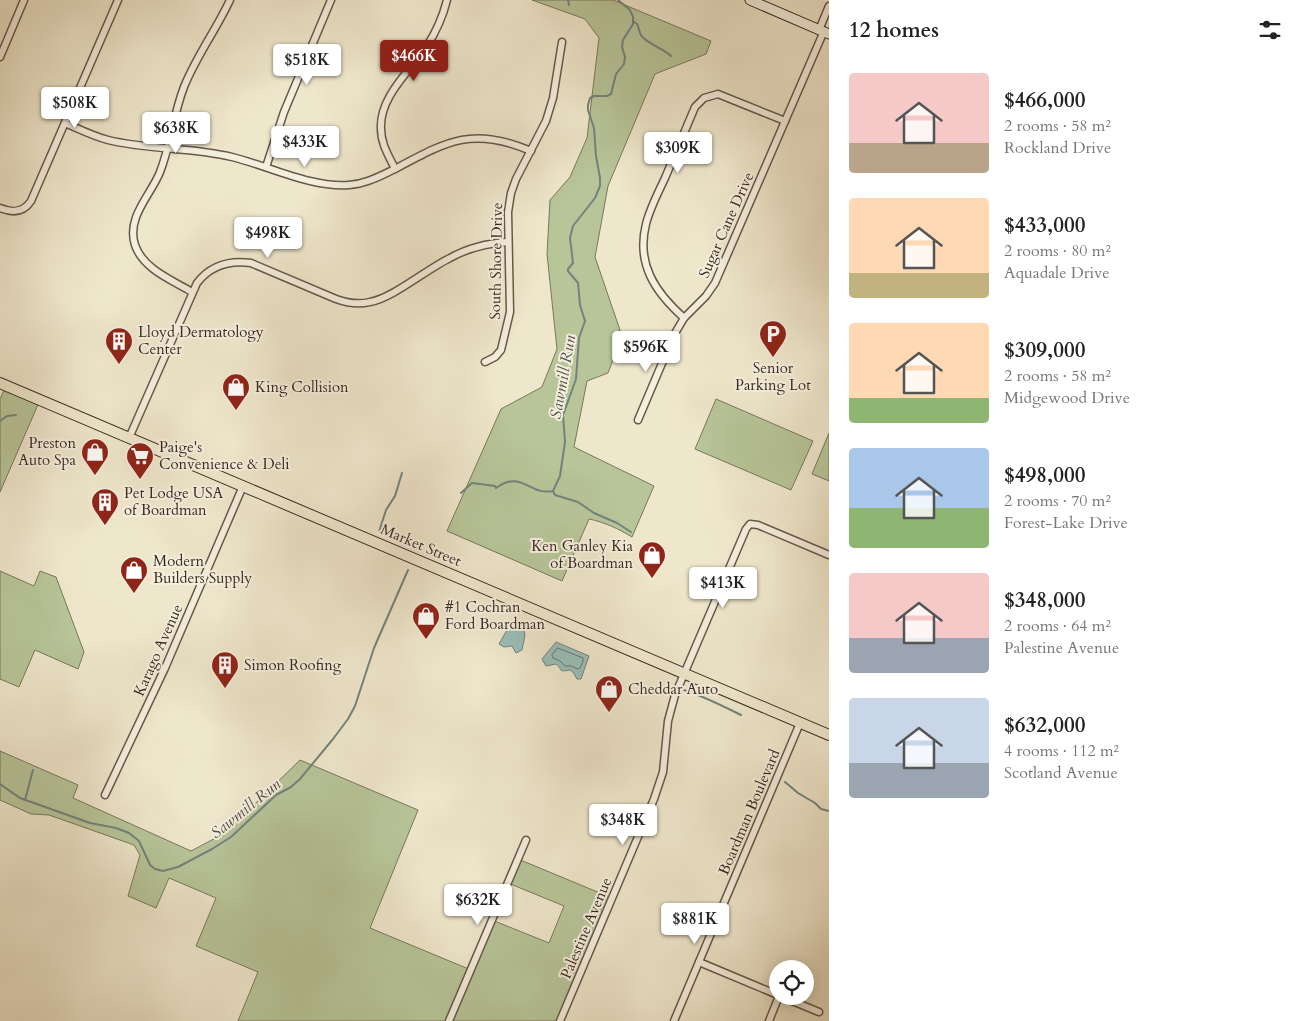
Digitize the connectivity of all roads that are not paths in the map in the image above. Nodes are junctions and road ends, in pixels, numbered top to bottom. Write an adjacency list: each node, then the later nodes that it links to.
1 (24, 0): 10 (street)
2 (118, 0): 12 (street)
3 (230, 0): 13 (street)
4 (331, 0): 15 (street)
5 (447, 0): 16 (street)
6 (750, 0): 8 (street)
7 (829, 6): 8 (street, Sugar Cane Drive)
8 (824, 32): 11 (street, Sugar Cane Drive)
9 (562, 42): 14 (street, South Shore Drive)
10 (0, 57)
11 (785, 121): 20 (street, Sugar Cane Drive); 20 (street)
12 (65, 123): 13 (street); 17 (street)
13 (167, 148): 15 (street); 19 (street)
14 (531, 151): 16 (street); 18 (street, South Shore Drive)
15 (266, 167): 16 (street)
16 (395, 168)
17 (0, 208)
18 (508, 242): 19 (street); 21 (street, South Shore Drive)
19 (192, 292): 24 (street)
20 (684, 318): 23 (street, Sugar Cane Drive)
21 (486, 362)
22 (0, 383): 24 (main road, Market Street)
23 (638, 420)
24 (129, 438): 25 (main road, Market Street)
25 (243, 486): 27 (main road, Market Street); 30 (street, Karago Avenue)
26 (829, 555): 27 (street, Palestine Avenue)
27 (684, 674): 28 (main road, Market Street); 38 (street, Palestine Avenue)
28 (800, 723): 29 (main road, Market Street); 32 (street, Boardman Boulevard)
29 (829, 735)
30 (105, 795)
31 (526, 840): 37 (street)
32 (699, 962): 33 (street); 39 (street, Boardman Boulevard)
33 (769, 992)
34 (775, 1005): 40 (street)
35 (802, 1005): 36 (street)
36 (819, 1012)
37 (449, 1021)
38 (560, 1021)
39 (674, 1021)
40 (769, 1021)

